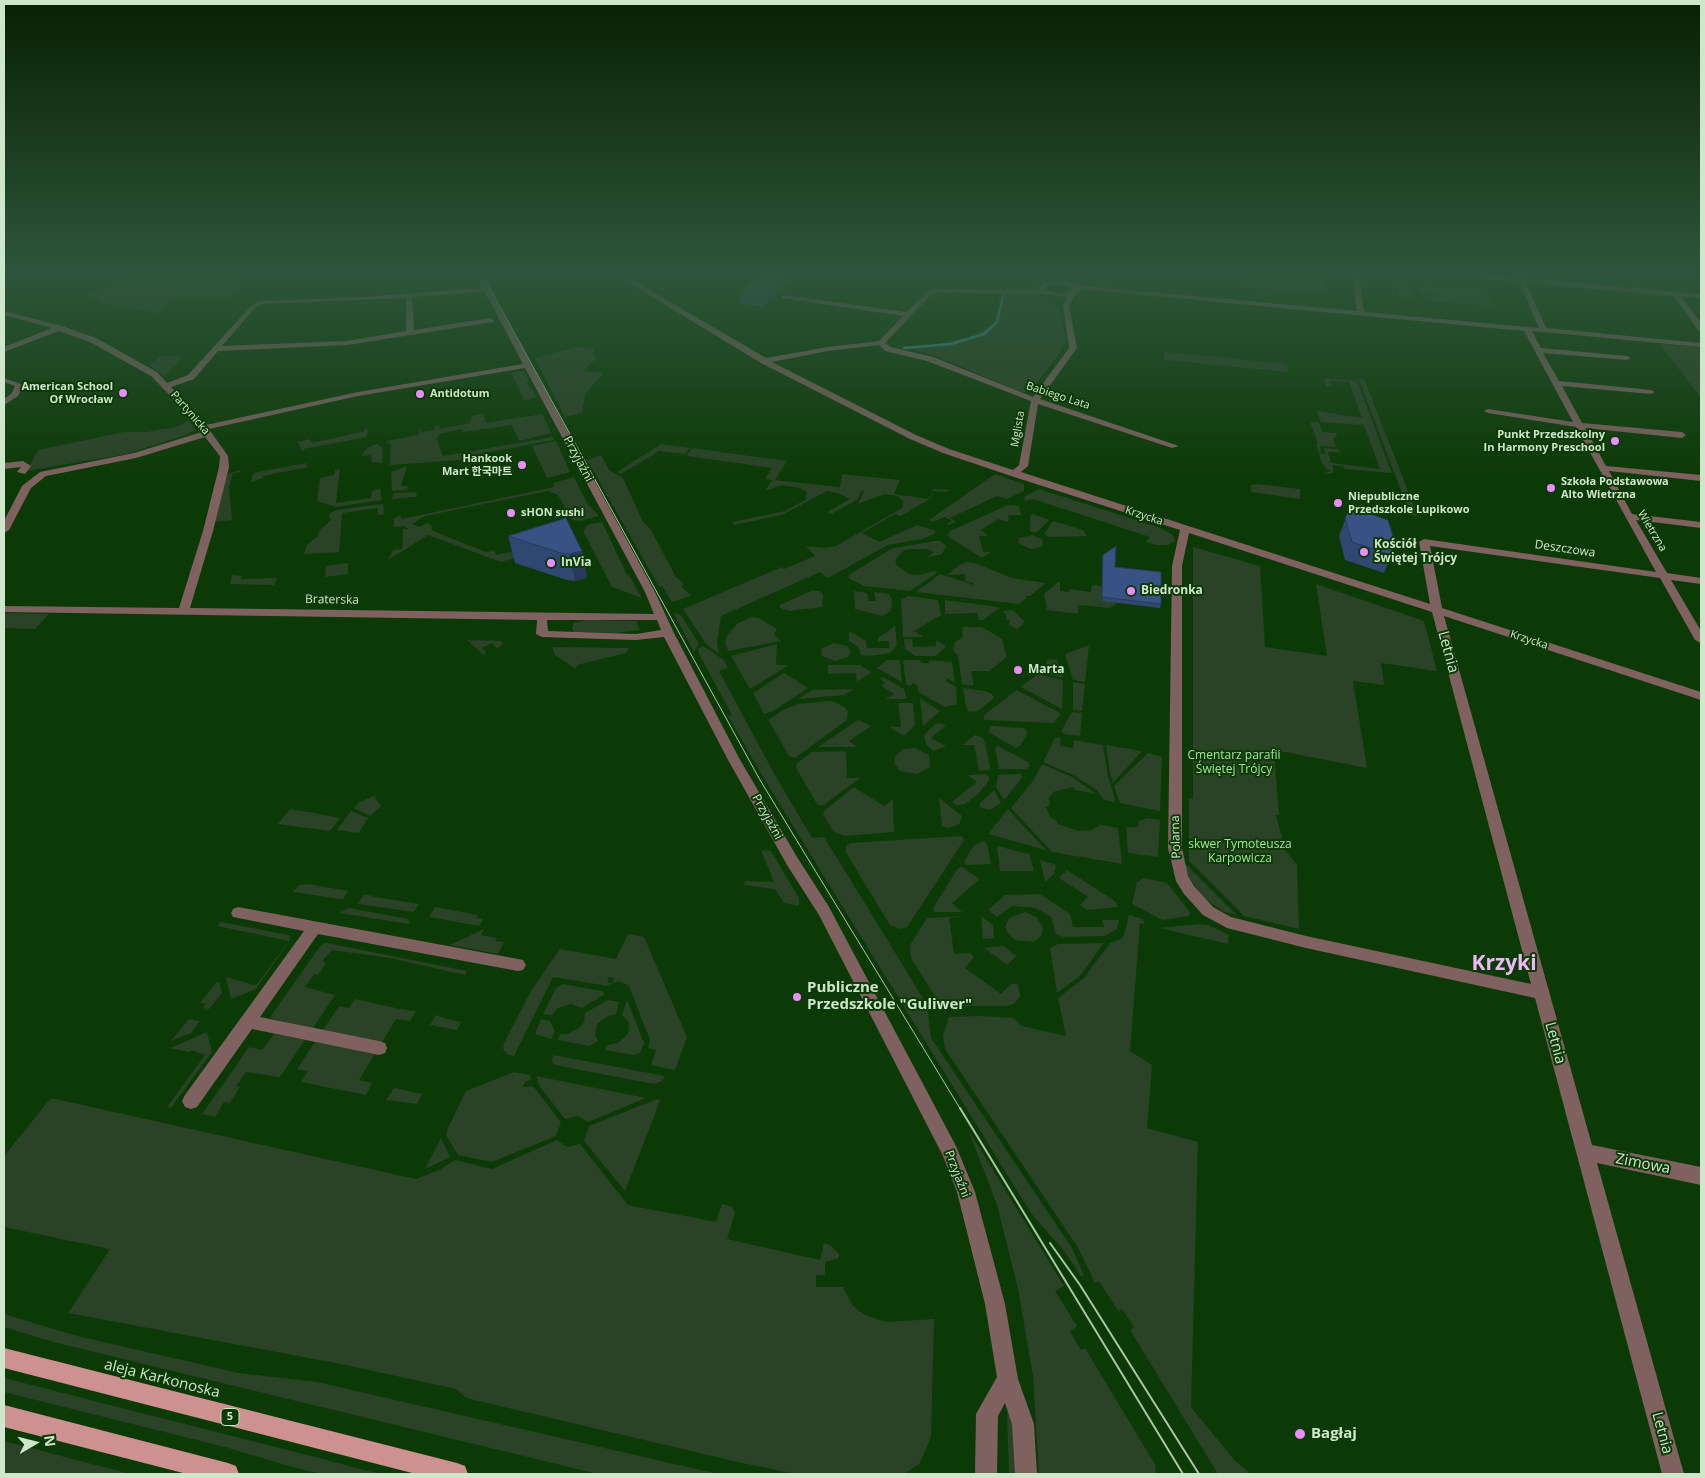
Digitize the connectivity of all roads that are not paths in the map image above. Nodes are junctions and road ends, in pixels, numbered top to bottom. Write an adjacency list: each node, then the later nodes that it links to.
1 (27, 341): 13 (street)
2 (95, 341): 20 (street, Partynicka)
3 (223, 341): 12 (street)
4 (358, 341): 12 (street)
5 (516, 341): 16 (street, Przyjaźni)
6 (730, 341): 15 (street, Krzycka)
7 (1072, 341): 21 (street, Mglista)
8 (1533, 341): 14 (street, Wietrzna)
9 (1661, 341): 11 (street)
10 (881, 343): 15 (street); 21 (street, Babiego Lata)
11 (1701, 345)
12 (216, 349): 20 (street)
13 (4, 350)
14 (1538, 350): 17 (street); 19 (street, Wietrzna)
15 (764, 361): 32 (street, Krzycka)
16 (528, 364): 26 (street); 44 (street, Przyjaźni)
17 (1633, 367)
18 (4, 380): 23 (street)
19 (1557, 384): 22 (street); 25 (street, Wietrzna)
20 (166, 386): 26 (street, Partynicka)
21 (1035, 400): 28 (street, Babiego Lata); 32 (street, Mglista)
22 (1657, 401)
23 (4, 403)
24 (1488, 411): 25 (street)
25 (1578, 423): 27 (street); 30 (street, Wietrzna)
26 (206, 430): 37 (street); 43 (street, Partynicka)
27 (1688, 444)
28 (1175, 446)
29 (4, 466): 31 (street)
30 (1603, 468): 33 (street); 34 (street, Wietrzna)
31 (22, 472)
32 (1014, 474): 36 (street, Krzycka)
33 (1701, 478)
34 (1629, 516): 35 (street); 39 (street, Wietrzna)
35 (1701, 525)
36 (1185, 529): 42 (street, Krzycka); 54 (street, Polarna)
37 (4, 530)
38 (1424, 542): 39 (street, Deszczowa); 42 (street, Letnia)
39 (1666, 576): 40 (street, Deszczowa); 49 (street, Wietrzna)
40 (1701, 581)
41 (4, 609): 43 (street, Braterska)
42 (1437, 611): 50 (street, Krzycka); 54 (street, Letnia)
43 (183, 612): 45 (street, Braterska)
44 (660, 616): 46 (street, Braterska); 47 (street, Przyjaźni)
45 (542, 617): 46 (street, Braterska); 48 (street)
46 (570, 617): 48 (street)
47 (668, 633): 48 (street); 61 (street, Przyjaźni)
48 (561, 635)
49 (1701, 640)
50 (1701, 696)
51 (238, 913): 52 (street)
52 (315, 927): 53 (street); 55 (street)
53 (518, 965)
54 (1542, 993): 58 (street, Letnia)
55 (247, 1021): 56 (street); 57 (street)
56 (379, 1048)
57 (191, 1101)
58 (1585, 1152): 59 (street, Zimowa); 67 (street, Letnia)
59 (1701, 1176)
60 (4, 1358): 64 (main road, aleja Karkonoska / 5)
61 (1008, 1379): 65 (street); 66 (street, Przyjaźni)
62 (4, 1416): 63 (main road)
63 (228, 1474)
64 (457, 1474)
65 (986, 1474)
66 (1026, 1474)
67 (1673, 1474)

